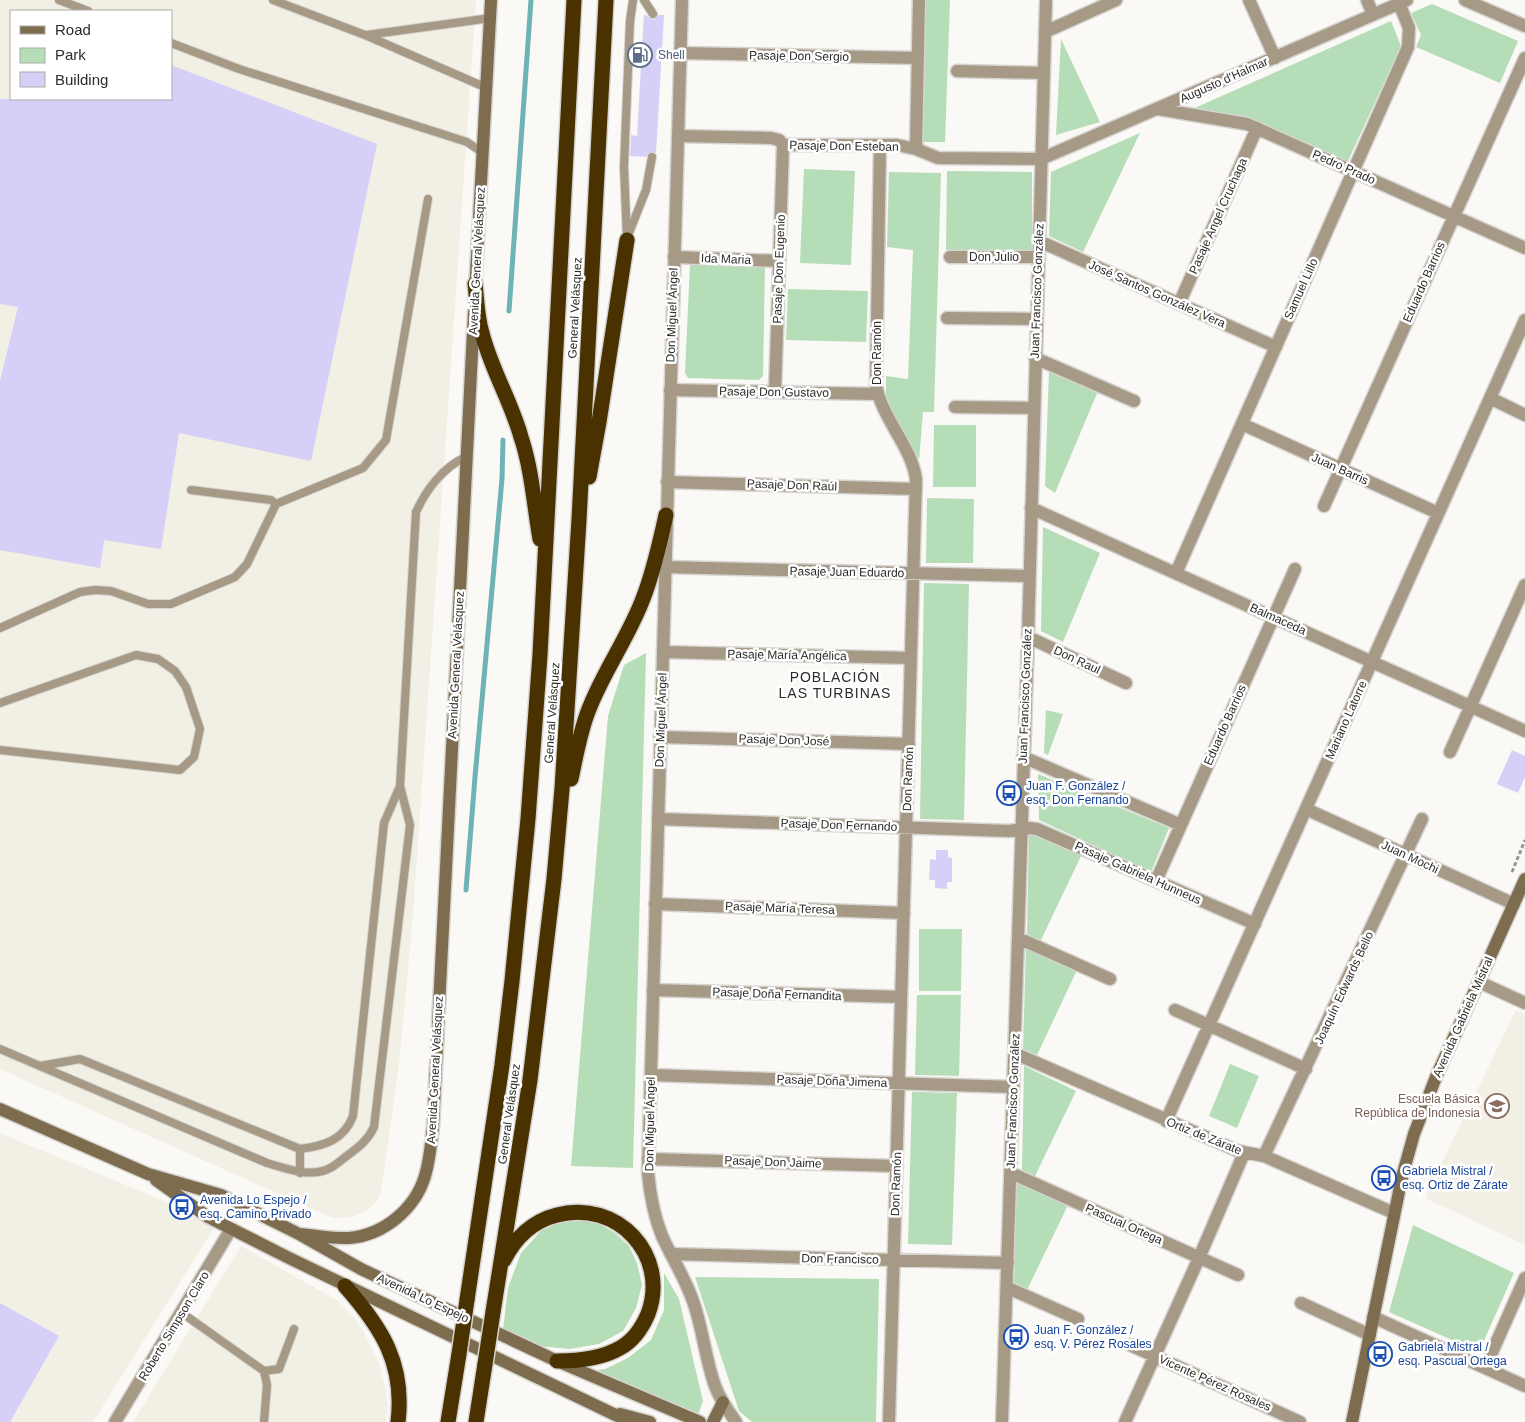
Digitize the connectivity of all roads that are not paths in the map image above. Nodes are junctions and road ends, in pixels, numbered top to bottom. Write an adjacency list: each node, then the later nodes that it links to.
1 (59, 0): 16 (lane)
2 (273, 0): 22 (lane)
3 (492, 0): 19 (main road, Avenida General Velásquez)
4 (574, 0): 77 (highway, General Velásquez)
5 (606, 0): 76 (highway, General Velásquez)
6 (633, 0): 43 (lane)
7 (644, 0): 17 (lane)
8 (682, 0): 24 (street, Don Miguel Ángel)
9 (919, 0): 25 (street)
10 (1046, 0): 21 (street, Juan Francisco González)
11 (1116, 0): 21 (street)
12 (1249, 0): 26 (street)
13 (1367, 0): 18 (street)
14 (1465, 0): 20 (street)
15 (1403, 2): 18 (street, Augusto d'Halmar); 40 (street, Samuel Lillo)
16 (85, 10)
17 (653, 14)
18 (1374, 15): 26 (street, Augusto d'Halmar)
19 (490, 18): 22 (lane); 30 (main road, Avenida General Velásquez)
20 (1525, 26)
21 (1045, 32): 29 (street, Juan Francisco González)
22 (365, 36): 30 (lane)
23 (172, 43): 37 (lane)
24 (680, 53): 25 (street, Pasaje Don Sergio); 33 (street, Don Miguel Ángel)
25 (918, 58): 36 (street)
26 (1275, 58): 31 (street, Augusto d'Halmar)
27 (1525, 58): 42 (street, Eduardo Barrios)
28 (958, 71): 29 (street)
29 (1044, 73): 39 (street, Juan Francisco González)
30 (487, 88): 37 (main road, Avenida General Velásquez)
31 (1157, 109): 32 (street, Pedro Prado); 39 (street, Augusto d'Halmar)
32 (1256, 128): 40 (street, Pedro Prado); 51 (street, Pasaje Angel Cruchaga)
33 (678, 136): 34 (street, Pasaje Don Esteban); 46 (street, Don Miguel Ángel)
34 (783, 145): 35 (street, Pasaje Don Esteban); 49 (street, Pasaje Don Eugenio)
35 (880, 146): 36 (street, Pasaje Don Esteban); 59 (street, Don Ramón)
36 (916, 149): 39 (street, Pasaje Don Esteban)
37 (483, 153): 50 (main road, Avenida General Velásquez)
38 (652, 157): 43 (lane)
39 (1041, 160): 44 (street, Juan Francisco González)
40 (1353, 171): 42 (street, Pedro Prado); 55 (street, Samuel Lillo)
41 (428, 199): 71 (lane)
42 (1454, 216): 45 (street, Pedro Prado); 67 (street, Eduardo Barrios)
43 (627, 240): 76 (highway)
44 (1038, 241): 48 (street, Juan Francisco González); 51 (street, José Santos González Vera)
45 (1525, 248)
46 (674, 257): 49 (street, Ida Maria); 57 (street, Don Miguel Ángel)
47 (950, 257): 48 (street, Don Julio)
48 (1038, 257): 53 (street, Juan Francisco González)
49 (779, 261): 58 (street, Pasaje Don Eugenio)
50 (475, 284): 66 (main road, Avenida General Velásquez); 77 (highway)
51 (1179, 304): 55 (street, José Santos González Vera)
52 (947, 318): 53 (street)
53 (1036, 319): 56 (street, Juan Francisco González)
54 (1525, 320): 60 (street, Mariano Latorre)
55 (1276, 347): 65 (street, Samuel Lillo)
56 (1035, 358): 61 (street); 63 (street, Juan Francisco González)
57 (670, 390): 58 (street, Pasaje Don Gustavo); 68 (street, Don Miguel Ángel)
58 (775, 392): 59 (street, Pasaje Don Gustavo)
59 (878, 394): 69 (street, Don Ramón)
60 (1490, 398): 64 (street); 74 (street, Mariano Latorre)
61 (1134, 401)
62 (955, 407): 63 (street)
63 (1034, 408): 73 (street, Juan Francisco González)
64 (1525, 415)
65 (1242, 424): 67 (street, Juan Barris); 81 (street, Samuel Lillo)
66 (466, 457): 99 (lane); 141 (main road, Avenida General Velásquez)
67 (1341, 469): 72 (street, Eduardo Barrios); 74 (street, Juan Barris)
68 (667, 482): 69 (street, Pasaje Don Raúl); 75 (street, Don Miguel Ángel)
69 (916, 489): 80 (street, Don Ramón)
70 (191, 490): 71 (lane)
71 (276, 504): 85 (lane)
72 (1324, 506)
73 (1031, 508): 81 (street, Balmaceda); 82 (street, Juan Francisco González)
74 (1438, 513): 89 (street, Mariano Latorre)
75 (666, 515): 78 (street, Don Miguel Ángel); 107 (highway)
76 (579, 520): 107 (highway, General Velásquez)
77 (544, 567): 168 (highway, General Velásquez, bridge)
78 (665, 567): 80 (street, Pasaje Juan Eduardo); 87 (street, Don Miguel Ángel)
79 (1295, 569): 84 (street, Eduardo Barrios)
80 (914, 573): 82 (street, Pasaje Juan Eduardo); 88 (street, Don Ramón)
81 (1176, 573): 84 (street, Balmaceda)
82 (1028, 576): 86 (street, Juan Francisco González)
83 (1525, 585): 92 (street)
84 (1274, 617): 89 (street, Balmaceda); 103 (street, Eduardo Barrios)
85 (0, 628)
86 (1028, 637): 90 (street, Don Raul); 98 (street, Juan Francisco González)
87 (663, 652): 88 (street, Pasaje María Angélica); 94 (street, Don Miguel Ángel)
88 (911, 658): 95 (street, Don Ramón)
89 (1372, 662): 92 (street, Balmaceda); 100 (street, Mariano Latorre)
90 (1126, 682)
91 (0, 703): 96 (lane)
92 (1470, 706): 93 (street, Balmaceda); 97 (street)
93 (1525, 731)
94 (660, 737): 95 (street, Pasaje Don José); 102 (street, Don Miguel Ángel)
95 (909, 744): 104 (street, Don Ramón)
96 (0, 750)
97 (1450, 752)
98 (1023, 758): 103 (street); 105 (street, Juan Francisco González)
99 (400, 786): 131 (lane); 136 (lane)
100 (1306, 809): 106 (street, Juan Mochi); 113 (street, Mariano Latorre)
101 (1422, 818): 106 (street, Joaquín Edwards Bello)
102 (658, 819): 104 (street, Pasaje Don Fernando); 110 (street, Don Miguel Ángel)
103 (1181, 824): 109 (street, Eduardo Barrios)
104 (906, 827): 105 (street, Pasaje Don Fernando); 112 (street, Don Ramón)
105 (1021, 829): 109 (street, Pasaje Gabriela Hunneus); 114 (street, Juan Francisco González)
106 (1406, 854): 111 (street, Juan Mochi); 125 (street, Joaquín Edwards Bello)
107 (554, 879): 146 (highway, General Velásquez)
108 (1525, 879): 111 (main road, Avenida Gabriela Mistral)
109 (1156, 881): 113 (street, Pasaje Gabriela Hunneus)
110 (655, 904): 112 (street, Pasaje María Teresa); 117 (street, Don Miguel Ángel)
111 (1514, 904): 116 (main road, Avenida Gabriela Mistral)
112 (904, 913): 118 (street, Don Ramón)
113 (1254, 924): 121 (street, Mariano Latorre)
114 (1018, 938): 115 (street); 123 (street, Juan Francisco González)
115 (1110, 979)
116 (1479, 982): 119 (street); 139 (main road, Avenida Gabriela Mistral)
117 (653, 990): 118 (street, Pasaje Doña Fernandita); 126 (street, Don Miguel Ángel)
118 (902, 997): 127 (street, Don Ramón)
119 (1525, 1003)
120 (1175, 1010): 121 (street)
121 (1209, 1025): 125 (street); 130 (street, Mariano Latorre)
122 (0, 1049): 124 (lane)
123 (1014, 1054): 128 (street, Juan Francisco González); 130 (street, Ortiz de Zárate)
124 (40, 1066): 131 (lane); 136 (lane)
125 (1306, 1069): 133 (street, Joaquín Edwards Bello)
126 (650, 1075): 127 (street, Pasaje Doña Jimena); 134 (street, Don Miguel Ángel)
127 (899, 1084): 128 (street, Pasaje Doña Jimena); 135 (street, Don Ramón)
128 (1013, 1087): 137 (street, Juan Francisco González)
129 (0, 1109): 138 (main road, Avenida Lo Espejo)
130 (1166, 1121): 132 (street, Ortiz de Zárate)
131 (300, 1149): 136 (lane)
132 (1244, 1153): 133 (street, Ortiz de Zárate); 143 (street)
133 (1264, 1156): 139 (street, Ortiz de Zárate)
134 (648, 1159): 135 (street, Pasaje Don Jaime); 142 (street, Don Miguel Ángel)
135 (897, 1166): 144 (street, Don Ramón)
136 (300, 1173)
137 (1011, 1173): 143 (street, Pascual Ortega); 145 (street, Juan Francisco González)
138 (148, 1174): 140 (main road, Avenida Lo Espejo); 141 (main road, Avenida Lo Espejo)
139 (1394, 1213): 153 (main road, Avenida Gabriela Mistral)
140 (232, 1229): 149 (main road, Avenida Lo Espejo); 152 (street, Roberto Simpson Claro)
141 (299, 1234): 159 (main road, Avenida Lo Espejo)
142 (671, 1254): 144 (street, Don Francisco); 163 (street, Don Miguel Ángel)
143 (1200, 1258): 147 (street, Pascual Ortega); 158 (street)
144 (894, 1260): 145 (street, Don Francisco); 175 (street, Don Ramón)
145 (1008, 1263): 150 (street, Juan Francisco González)
146 (500, 1271): 159 (highway); 169 (highway, General Velásquez, bridge)
147 (1238, 1275)
148 (1525, 1278): 160 (street)
149 (345, 1286): 164 (main road, Avenida Lo Espejo); 167 (highway)
150 (1008, 1288): 154 (street); 176 (street, Juan Francisco González)
151 (1301, 1304): 156 (street)
152 (182, 1313): 161 (lane); 165 (street, Roberto Simpson Claro)
153 (1373, 1317): 156 (main road, Avenida Gabriela Mistral); 160 (street)
154 (1078, 1319)
155 (294, 1329): 161 (lane)
156 (1370, 1334): 179 (main road, Avenida Gabriela Mistral)
157 (1130, 1345): 158 (street, Vicente Pérez Rosales)
158 (1156, 1356): 177 (street); 178 (street, Vicente Pérez Rosales)
159 (557, 1361): 172 (main road, Avenida Lo Espejo)
160 (1485, 1368): 162 (street)
161 (264, 1371): 166 (lane)
162 (1525, 1386)
163 (723, 1402): 173 (main road); 174 (street, Don Miguel Ángel)
164 (610, 1413): 170 (main road, Avenida Lo Espejo); 171 (main road)
165 (115, 1422)
166 (264, 1422)
167 (398, 1422)
168 (448, 1422)
169 (476, 1422)
170 (630, 1422)
171 (650, 1422)
172 (700, 1422)
173 (714, 1422)
174 (736, 1422)
175 (889, 1422)
176 (1002, 1422)
177 (1125, 1422)
178 (1300, 1422)
179 (1352, 1422)

